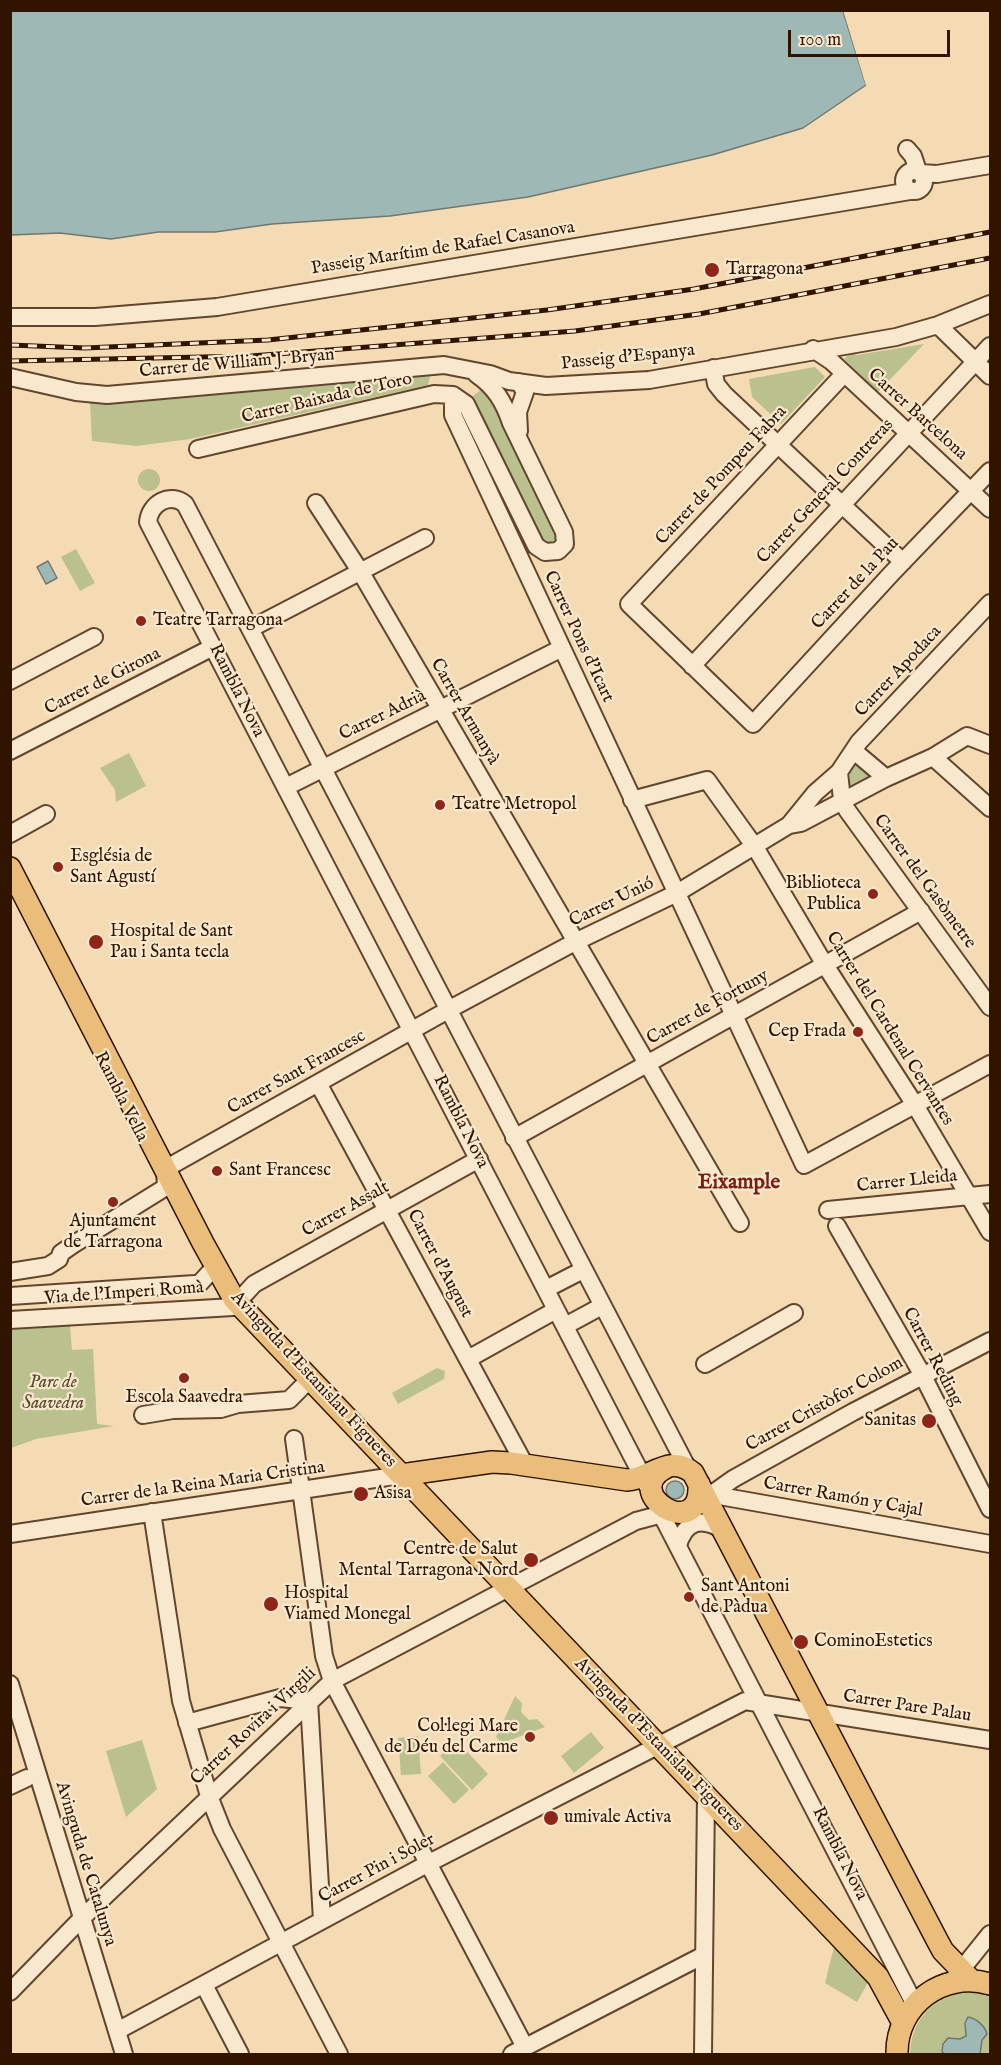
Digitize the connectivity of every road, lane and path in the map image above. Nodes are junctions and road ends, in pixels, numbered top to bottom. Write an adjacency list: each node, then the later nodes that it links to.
1 (990, 165): 3 (street)
2 (990, 173): 3 (street, Passeig Marítim de Rafael Casanova)
3 (914, 179): 5 (street, Passeig Marítim de Rafael Casanova)
4 (990, 304): 6 (street, Passeig d'Espanya)
5 (10, 317)
6 (938, 326): 7 (street, Passeig d'Espanya); 10 (street)
7 (849, 345): 9 (street, Passeig d'Espanya); 12 (street)
8 (990, 346): 10 (street, Carrer General Contreras)
9 (813, 349): 11 (street, Passeig d'Espanya); 12 (street, Carrer Barcelona)
10 (976, 362): 13 (street); 17 (street, Carrer General Contreras)
11 (713, 368): 15 (street, Passeig d'Espanya); 18 (street)
12 (844, 374): 17 (street, Carrer Barcelona); 18 (street, Carrer de Pompeu Fabra)
13 (990, 376)
14 (10, 377): 15 (street, Carrer de William J. Bryan)
15 (513, 394): 16 (street)
16 (458, 397): 19 (street, Carrer Baixada de Toro); 32 (street, Carrer Pons d'Icart)
17 (909, 432): 21 (street, Carrer Barcelona); 23 (street, Carrer General Contreras)
18 (777, 445): 23 (street); 33 (street, Carrer de Pompeu Fabra)
19 (198, 448)
20 (990, 471): 21 (street, Carrer de la Pau)
21 (971, 491): 24 (street, Carrer Barcelona); 26 (street, Carrer de la Pau)
22 (316, 503): 27 (street, Carrer Armanyà)
23 (841, 505): 26 (street); 33 (street, Carrer General Contreras)
24 (990, 509)
25 (425, 538): 27 (street)
26 (903, 562): 33 (street, Carrer de la Pau)
27 (360, 571): 29 (street); 35 (street, Carrer Armanyà)
28 (990, 603): 38 (street, Carrer Apodaca)
29 (250, 628): 31 (street, Rambla Nova); 40 (street, Rambla Nova)
30 (94, 637): 34 (street)
31 (213, 647): 37 (street, Carrer de Girona); 43 (street, Rambla Nova)
32 (562, 648): 35 (street, Carrer Adrià); 44 (street, Carrer Pons d'Icart)
33 (692, 666)
34 (10, 681)
35 (440, 709): 40 (street, Carrer Adrià); 55 (street, Carrer Armanyà)
36 (990, 745): 39 (street, Carrer Unió)
37 (10, 751)
38 (854, 751): 41 (street, Carrer Apodaca); 42 (street)
39 (933, 758): 42 (street, Carrer Unió); 46 (street)
40 (322, 768): 43 (street, Carrer Adrià); 58 (street, Rambla Nova)
41 (839, 772): 45 (street); 48 (street, Carrer Unió)
42 (886, 778): 45 (street, Carrer Unió)
43 (286, 787): 60 (street, Rambla Nova)
44 (632, 800): 50 (street, Carrer del Cardenal Cervantes); 53 (street, Carrer Pons d'Icart)
45 (844, 805): 48 (street, Carrer Unió); 54 (street, Carrer del Gasòmetre)
46 (990, 808)
47 (46, 814): 49 (street)
48 (789, 825): 50 (street, Carrer Unió)
49 (10, 834)
50 (754, 847): 53 (street, Carrer Unió); 56 (street, Carrer del Cardenal Cervantes)
51 (10, 868): 67 (main road, Rambla Vella)
52 (10, 885): 67 (main road, Rambla Vella)
53 (677, 893): 55 (street, Carrer Unió); 59 (street)
54 (921, 911): 56 (street, Carrer de Fortuny); 57 (street, Carrer del Gasòmetre)
55 (575, 942): 58 (street, Carrer Unió); 62 (street, Carrer Armanyà)
56 (825, 965): 59 (street, Carrer de Fortuny); 64 (street, Carrer del Cardenal Cervantes)
57 (990, 1007)
58 (448, 1010): 60 (street, Carrer Sant Francesc); 65 (street, Rambla Nova)
59 (734, 1015): 62 (street, Carrer de Fortuny); 64 (street)
60 (413, 1030): 63 (street, Carrer Sant Francesc); 66 (street, Rambla Nova)
61 (990, 1064): 64 (street)
62 (647, 1065): 65 (street, Carrer de Fortuny); 72 (street, Carrer Armanyà)
63 (318, 1083): 67 (street, Carrer Sant Francesc); 70 (street, Carrer d'August)
64 (915, 1105): 69 (street, Carrer del Cardenal Cervantes)
65 (514, 1138): 77 (street, Rambla Nova)
66 (479, 1159): 70 (street, Carrer Assalt); 80 (street, Rambla Nova)
67 (165, 1178): 76 (street, Carrer Sant Francesc); 79 (main road, Rambla Vella); 82 (main road)
68 (990, 1194): 69 (street, Carrer Lleida)
69 (970, 1196): 71 (street, Carrer Lleida); 74 (street, Carrer del Cardenal Cervantes)
70 (388, 1210): 82 (street, Carrer Assalt); 89 (street, Carrer d'August)
71 (828, 1210)
72 (740, 1223)
73 (837, 1226): 91 (street, Carrer Reding)
74 (990, 1232)
75 (50, 1242): 76 (street)
76 (59, 1259): 78 (street)
77 (584, 1270): 80 (street); 83 (street, Rambla Nova)
78 (10, 1272)
79 (212, 1279): 81 (street, Via de l'Imperi Romà); 82 (main road, Avinguda d'Estanislau Figueres)
80 (546, 1289): 84 (street, Rambla Nova)
81 (10, 1296)
82 (236, 1305): 86 (street, Via de l'Imperi Romà); 92 (main road, Avinguda d'Estanislau Figueres); 96 (main road, Avinguda d'Estanislau Figueres)
83 (603, 1306): 87 (street); 98 (street, Rambla Nova)
84 (556, 1310): 87 (street, Rambla Nova); 89 (street)
85 (794, 1313): 90 (street)
86 (10, 1320)
87 (565, 1326): 97 (street, Rambla Nova)
88 (990, 1341): 91 (street, Carrer Cristòfor Colom)
89 (468, 1359): 95 (street, Carrer d'August)
90 (705, 1364)
91 (922, 1374): 98 (street, Carrer Cristòfor Colom); 101 (street, Carrer Reding)
92 (306, 1383): 93 (street); 96 (main road, Avinguda d'Estanislau Figueres)
93 (144, 1415)
94 (294, 1439): 99 (street)
95 (525, 1465): 96 (main road); 97 (main road)
96 (401, 1475): 99 (street, Carrer de la Reina Maria Cristina); 107 (main road, Avinguda d'Estanislau Figueres)
97 (642, 1476): 98 (main road); 100 (street, Rambla Nova)
98 (695, 1487): 100 (main road); 100 (main road); 103 (main road, Rambla Nova); 105 (street, Carrer Ramón y Cajal)
99 (302, 1490): 102 (street, Carrer de la Reina Maria Cristina); 108 (street)
100 (660, 1508): 106 (street, Rambla Nova); 107 (street, Carrer Rovira i Virgili)
101 (990, 1509)
102 (152, 1512): 104 (street, Carrer de la Reina Maria Cristina); 114 (street)
103 (723, 1530): 106 (street); 112 (main road, Rambla Nova)
104 (10, 1534)
105 (990, 1544)
106 (678, 1546): 111 (street, Rambla Nova)
107 (509, 1589): 108 (street, Carrer Rovira i Virgili); 116 (main road, Avinguda d'Estanislau Figueres)
108 (332, 1681): 110 (street, Carrer Rovira i Virgili); 121 (street)
109 (10, 1684): 123 (street, Avinguda de Catalunya)
110 (309, 1701): 114 (street); 119 (street, Carrer Rovira i Virgili); 122 (street)
111 (760, 1704): 112 (street); 116 (street, Carrer Pin i Soler); 130 (street, Rambla Nova)
112 (817, 1712): 115 (street, Carrer Pare Palau); 127 (main road, Rambla Nova)
113 (10, 1723): 117 (street, Avinguda de Catalunya)
114 (187, 1723): 119 (street)
115 (990, 1740)
116 (657, 1746): 120 (main road, Avinguda d'Estanislau Figueres); 121 (street, Carrer Pin i Soler)
117 (27, 1778): 118 (street); 123 (street, Avinguda de Catalunya)
118 (10, 1786)
119 (209, 1796): 123 (street, Carrer Rovira i Virgili); 125 (street)
120 (706, 1796): 126 (street); 131 (main road, Avinguda d'Estanislau Figueres)
121 (429, 1863): 122 (street, Carrer Pin i Soler); 133 (street)
122 (322, 1920): 125 (street, Carrer Pin i Soler)
123 (77, 1924): 129 (street, Carrer Rovira i Virgili); 132 (street, Avinguda de Catalunya); 135 (street, Avinguda de Catalunya)
124 (990, 1934): 127 (street)
125 (282, 1941): 128 (street, Carrer Pin i Soler); 138 (street)
126 (704, 1954): 133 (street); 139 (street)
127 (969, 1979): 130 (main road)
128 (204, 1985): 132 (street, Carrer Pin i Soler); 137 (street)
129 (10, 1992)
130 (915, 2005): 131 (main road)
131 (903, 2023): 134 (main road)
132 (117, 2031): 136 (street, Avinguda de Catalunya)
133 (518, 2051)
134 (897, 2054)
135 (112, 2055)
136 (124, 2055)
137 (240, 2055)
138 (339, 2055)
139 (703, 2055)

